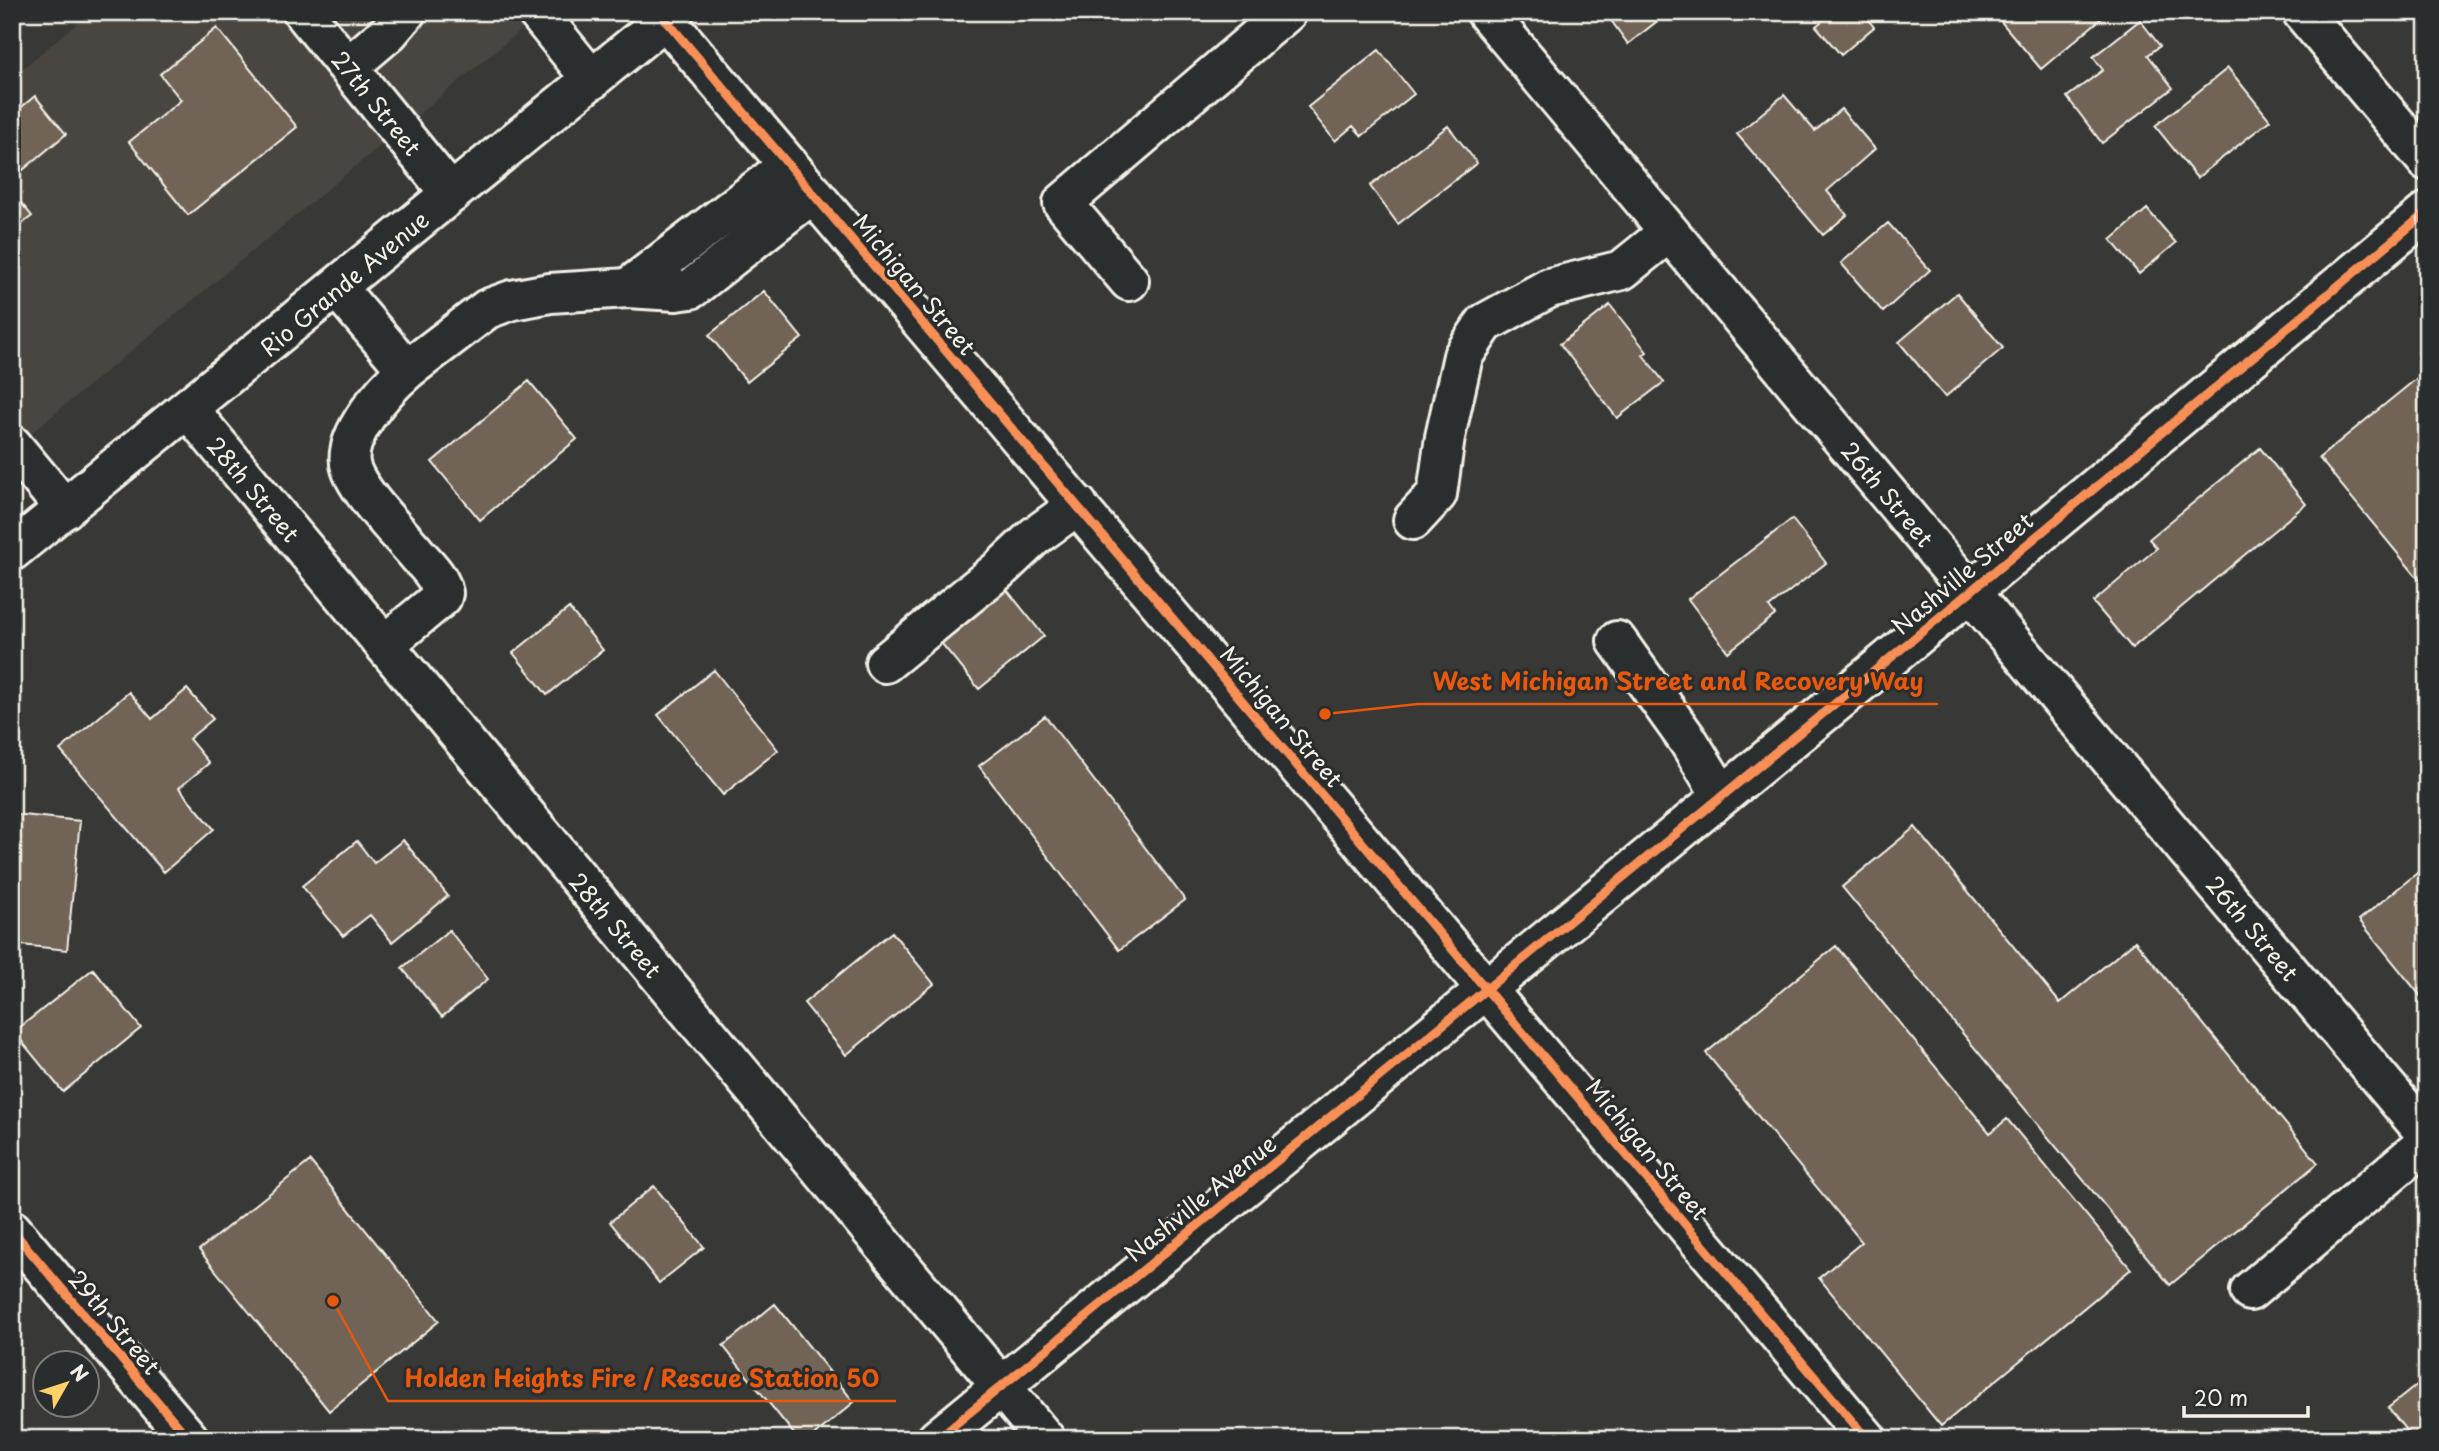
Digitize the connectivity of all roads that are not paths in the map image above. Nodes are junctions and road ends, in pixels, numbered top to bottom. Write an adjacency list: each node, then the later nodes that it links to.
1 (303, 12): 8 (street, 27th Street)
2 (406, 12): 8 (street)
3 (537, 12): 9 (street)
4 (1287, 12): 15 (street)
5 (1486, 12): 14 (street, 26th Street)
6 (2302, 12): 10 (street)
7 (670, 16): 9 (street, Rio Grande Avenue); 11 (street, Michigan Street)
8 (348, 67): 12 (street, 27th Street)
9 (592, 80): 12 (street, Rio Grande Avenue)
10 (2427, 161)
11 (801, 179): 17 (street); 20 (street, Michigan Street)
12 (451, 194): 16 (street, Rio Grande Avenue)
13 (2427, 212): 24 (street, Nashville Street)
14 (1669, 232): 22 (street); 24 (street, 26th Street)
15 (1129, 281)
16 (338, 289): 17 (street); 18 (street, Rio Grande Avenue)
17 (407, 370): 26 (street)
18 (189, 410): 21 (street, Rio Grande Avenue); 26 (street, 28th Street)
19 (12, 445): 21 (street)
20 (1078, 505): 27 (street); 29 (street, Michigan Street)
21 (65, 509): 23 (street, Rio Grande Avenue)
22 (1413, 520)
23 (12, 551)
24 (1970, 592): 28 (street, Nashville Street); 30 (street, 26th Street)
25 (1616, 641): 28 (street)
26 (384, 645): 34 (street, 28th Street)
27 (885, 663)
28 (1722, 796): 29 (street, Nashville Street)
29 (1487, 988): 34 (street, Nashville Avenue); 38 (street, Michigan Street)
30 (2427, 1135)
31 (2427, 1142): 33 (street)
32 (12, 1230): 35 (street, 29th Street)
33 (2250, 1291)
34 (1000, 1386): 36 (street, Nashville Avenue); 37 (street, 28th Street)
35 (189, 1439)
36 (937, 1439)
37 (1045, 1439)
38 (1867, 1439)

